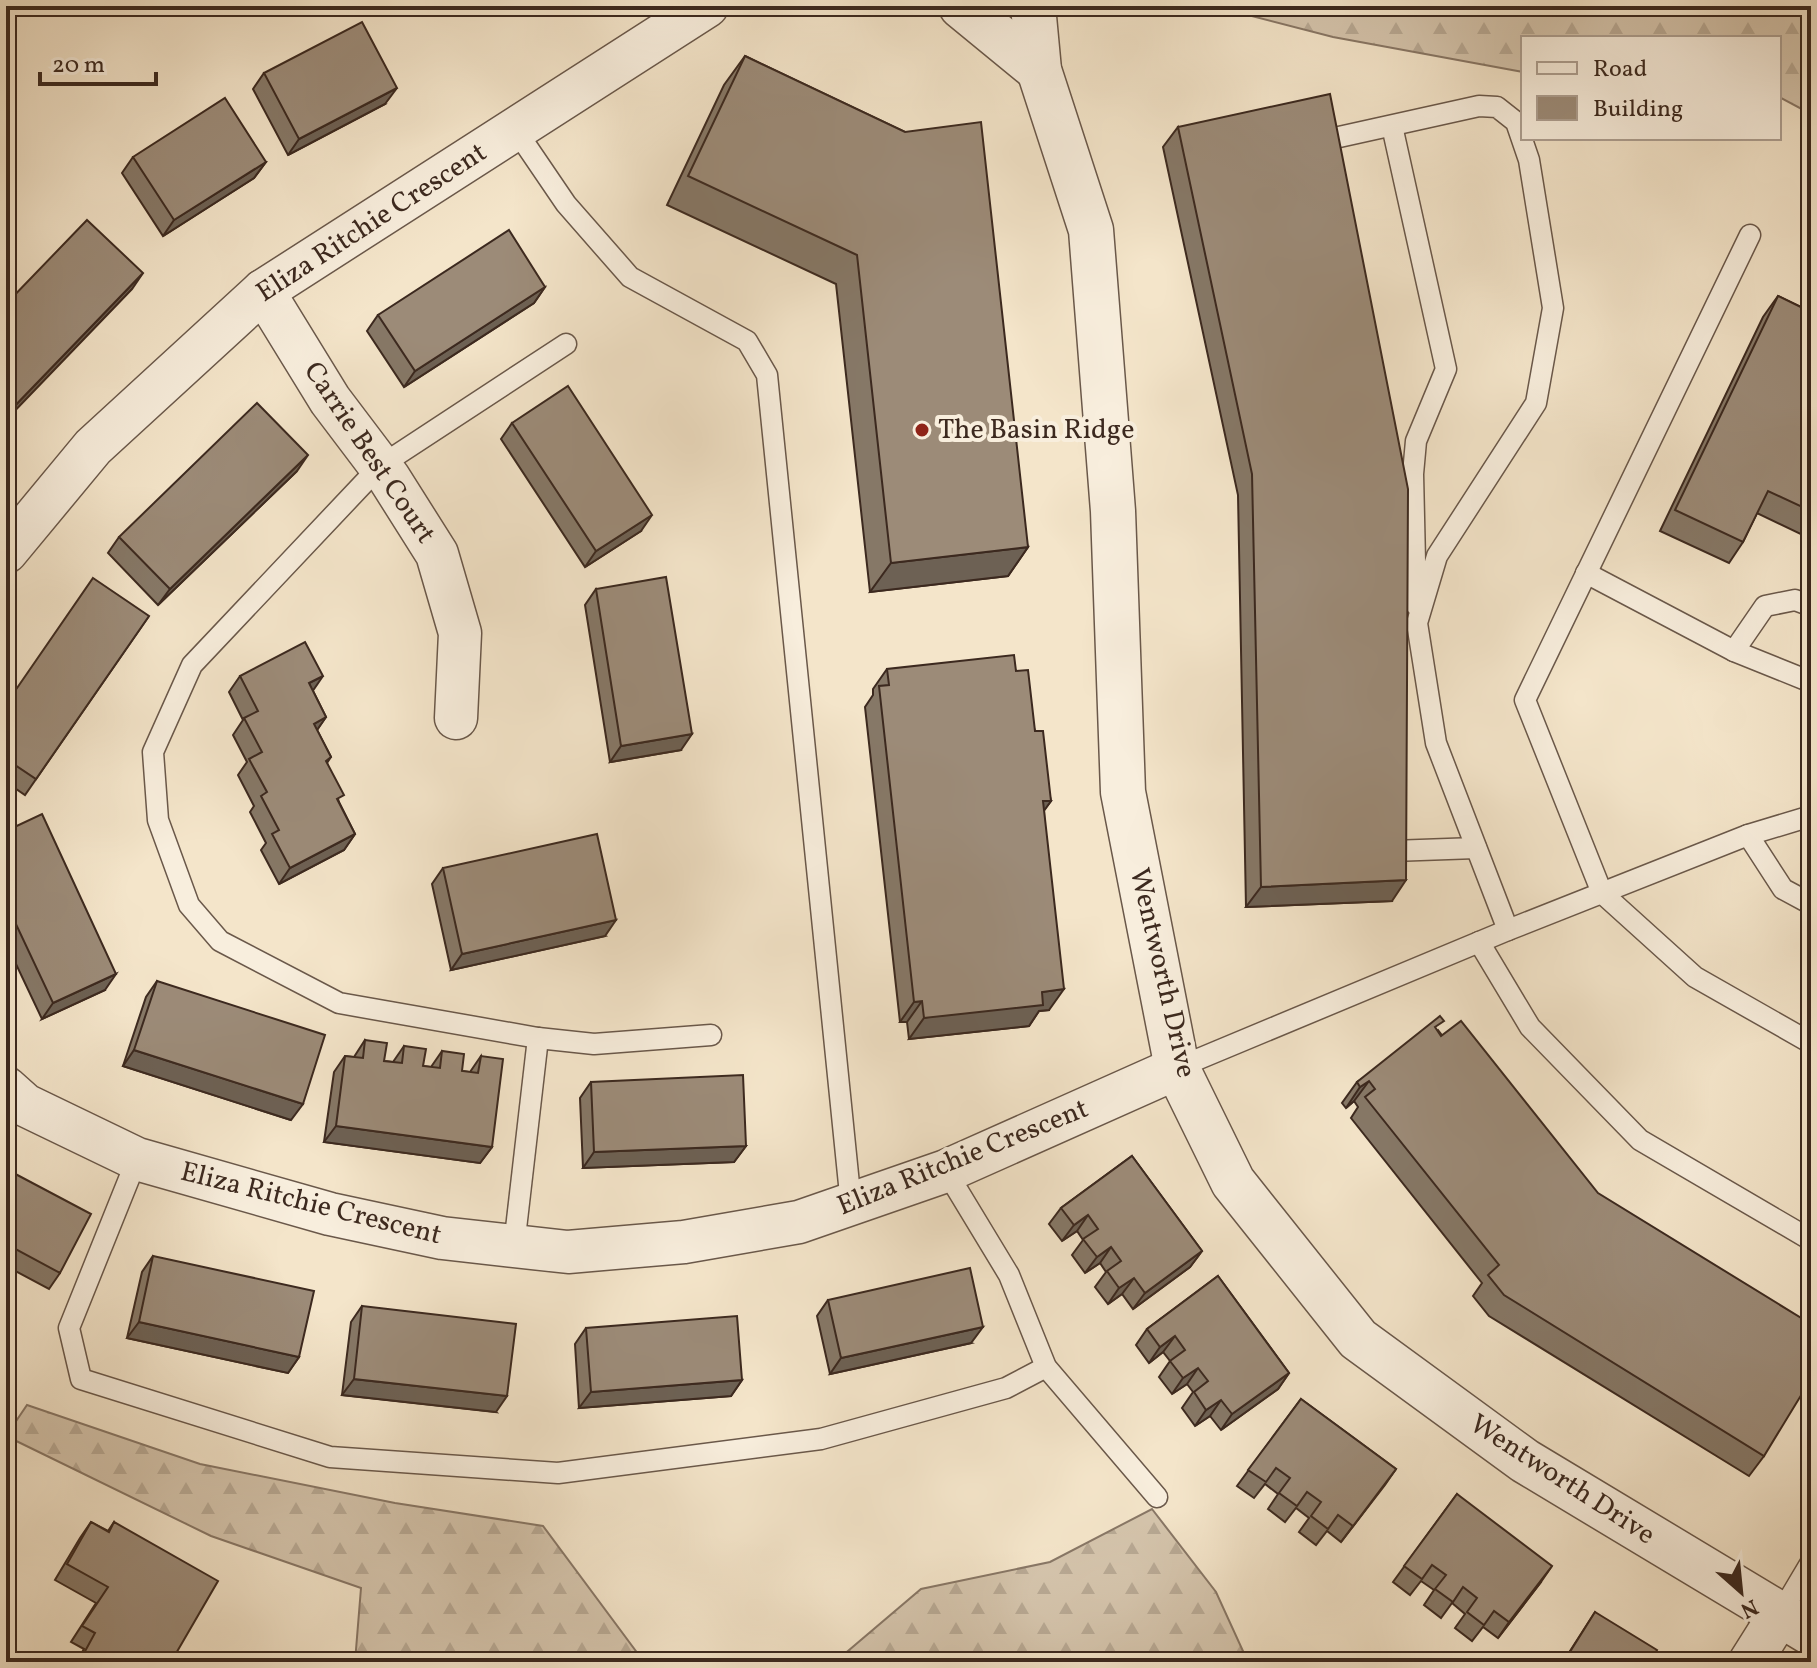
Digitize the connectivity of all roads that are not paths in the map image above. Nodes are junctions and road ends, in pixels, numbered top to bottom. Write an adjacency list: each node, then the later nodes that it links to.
1 (707, 6): 6 (street, Eliza Ritchie Crescent)
2 (961, 6): 4 (street)
3 (1033, 6): 4 (street, Wentworth Drive)
4 (1039, 70): 32 (street, Wentworth Drive)
5 (1392, 126): 7 (lane); 9 (lane); 17 (lane)
6 (515, 129): 11 (street, Eliza Ritchie Crescent); 36 (lane)
7 (1521, 137)
8 (1522, 140): 17 (lane)
9 (1321, 141)
10 (1750, 235): 15 (lane)
11 (263, 291): 13 (street, Carrie Best Court); 14 (street, Eliza Ritchie Crescent)
12 (566, 344): 13 (lane)
13 (380, 466): 20 (street, Carrie Best Court); 30 (lane)
14 (6, 552)
15 (1586, 573): 18 (lane); 25 (lane)
16 (1811, 606): 18 (lane)
17 (1417, 623): 23 (lane)
18 (1734, 651): 19 (lane)
19 (1811, 682)
20 (456, 718)
21 (1811, 816): 22 (lane)
22 (1748, 835): 25 (lane); 26 (lane)
23 (1476, 848): 24 (lane); 27 (lane)
24 (1392, 851)
25 (1602, 893): 27 (lane); 31 (lane)
26 (1811, 904)
27 (1508, 930): 28 (lane)
28 (1479, 942): 32 (lane); 37 (lane)
29 (711, 1035): 30 (lane)
30 (538, 1038): 38 (lane)
31 (1811, 1043)
32 (1177, 1068): 35 (street, Eliza Ritchie Crescent); 42 (street, Wentworth Drive)
33 (6, 1088): 34 (street, Eliza Ritchie Crescent)
34 (137, 1159): 38 (street, Eliza Ritchie Crescent); 39 (lane)
35 (946, 1171): 36 (street, Eliza Ritchie Crescent); 39 (lane)
36 (851, 1204): 38 (street, Eliza Ritchie Crescent)
37 (1811, 1240)
38 (514, 1246)
39 (1046, 1367): 40 (lane)
40 (1157, 1497)
41 (1811, 1562): 42 (lane)
42 (1795, 1625): 43 (street)
43 (1750, 1662)

